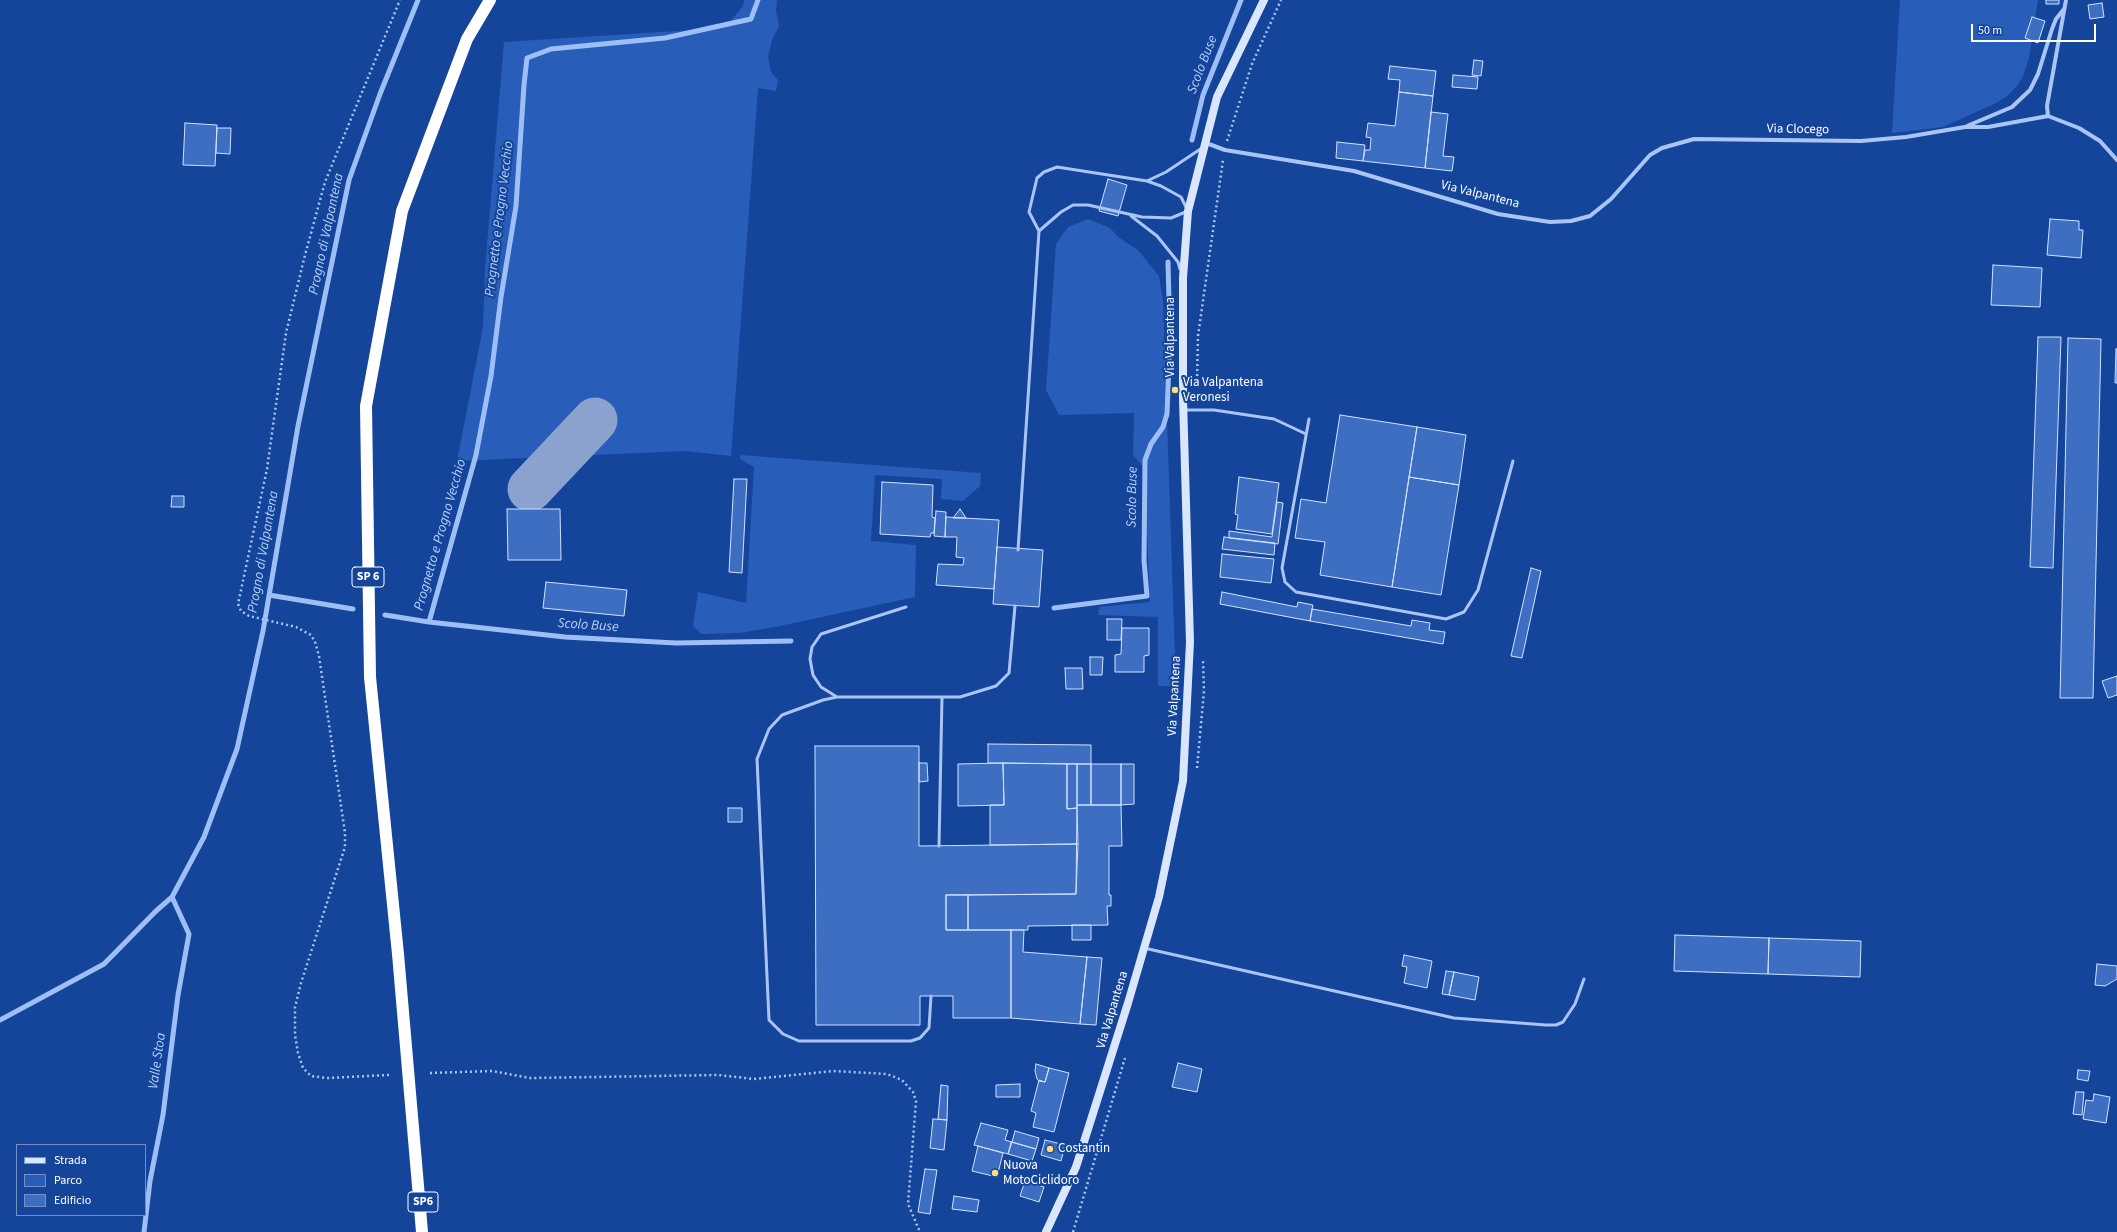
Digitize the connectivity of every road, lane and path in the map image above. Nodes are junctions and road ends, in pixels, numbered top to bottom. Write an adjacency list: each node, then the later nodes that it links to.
1 (400, 0): 30 (path)
2 (490, 0): 31 (highway, SP 6)
3 (1264, 0): 8 (street, Via Valpantena)
4 (2066, 0): 5 (street, Via Clocego)
5 (2064, 9): 6 (street, Via Clocego); 7 (street, Via Clocego)
6 (2048, 116): 7 (street, Via Clocego); 9 (street)
7 (1965, 127): 10 (street, Via Clocego)
8 (1204, 145): 10 (street, Via Valpantena); 11 (lane); 12 (street, Via Valpantena)
9 (2117, 160)
10 (1638, 167)
11 (1147, 181): 12 (lane); 14 (lane)
12 (1188, 211): 13 (lane); 15 (street, Via Valpantena)
13 (1129, 215): 14 (lane); 15 (lane)
14 (1038, 230): 20 (lane)
15 (1183, 278): 16 (street, Via Valpantena)
16 (1184, 410): 18 (lane); 26 (street, Via Valpantena)
17 (1309, 419): 18 (lane)
18 (1306, 434): 19 (lane)
19 (1513, 461)
20 (1018, 550)
21 (1014, 606): 24 (lane)
22 (906, 607): 23 (lane)
23 (837, 697): 24 (lane); 28 (lane)
24 (942, 697): 25 (lane)
25 (939, 846)
26 (1144, 948): 27 (lane); 36 (street, Via Valpantena)
27 (1584, 979)
28 (931, 996)
29 (430, 1073): 35 (path)
30 (389, 1075)
31 (417, 1172): 32 (highway, SP6); 33 (highway, SP 6); 34 (highway, SP6)
32 (418, 1232)
33 (422, 1232)
34 (429, 1232)
35 (920, 1232)
36 (1046, 1232)

